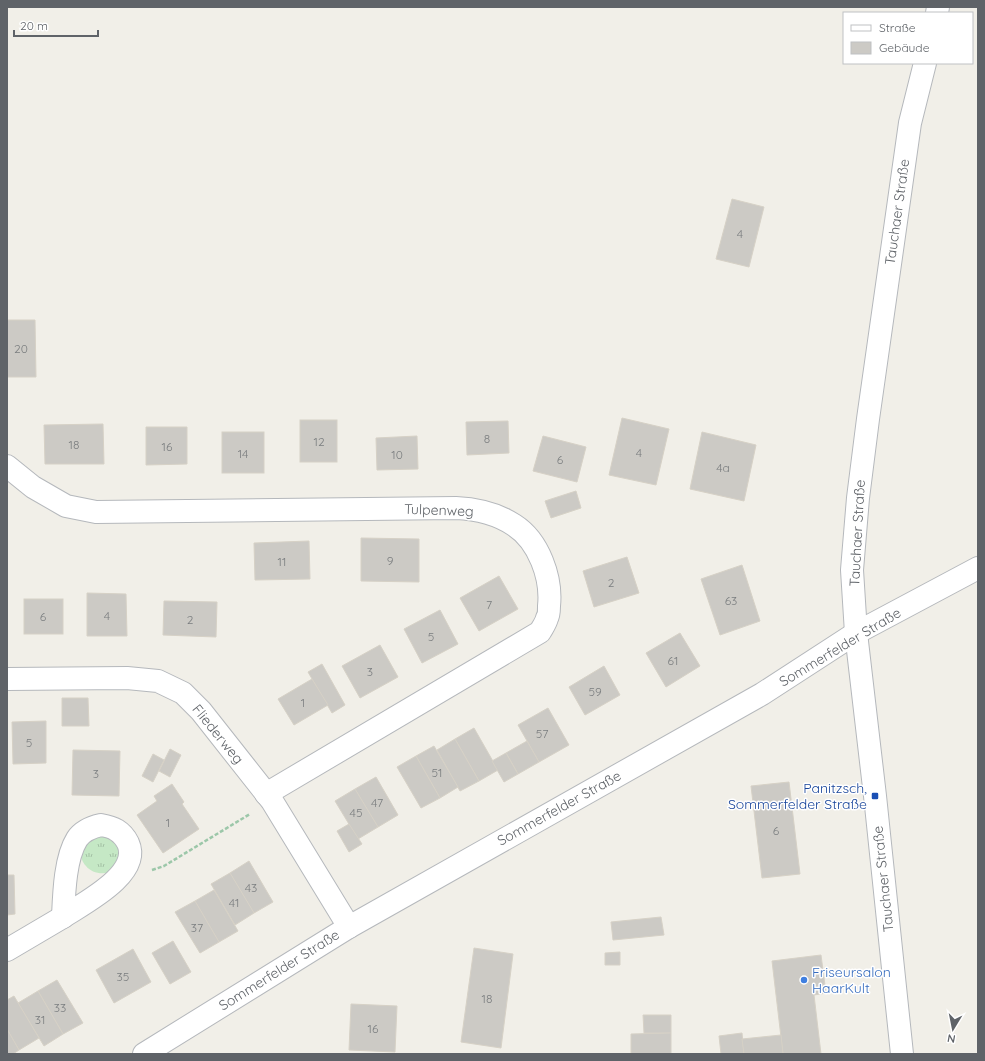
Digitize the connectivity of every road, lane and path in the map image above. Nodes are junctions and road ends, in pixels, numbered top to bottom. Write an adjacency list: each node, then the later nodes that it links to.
1 (924, 64): 4 (street, Tauchaer Straße)
2 (7, 466): 6 (street, Tulpenweg)
3 (978, 568): 4 (street, Sommerfelder Straße)
4 (856, 633): 9 (street, Sommerfelder Straße); 12 (street, Tauchaer Straße)
5 (7, 679): 6 (street, Fliederweg)
6 (269, 798): 7 (path); 9 (street, Fliederweg)
7 (128, 865): 8 (street); 8 (street)
8 (63, 917): 10 (street)
9 (349, 926): 11 (street, Sommerfelder Straße)
10 (7, 950)
11 (144, 1054)
12 (902, 1054)

